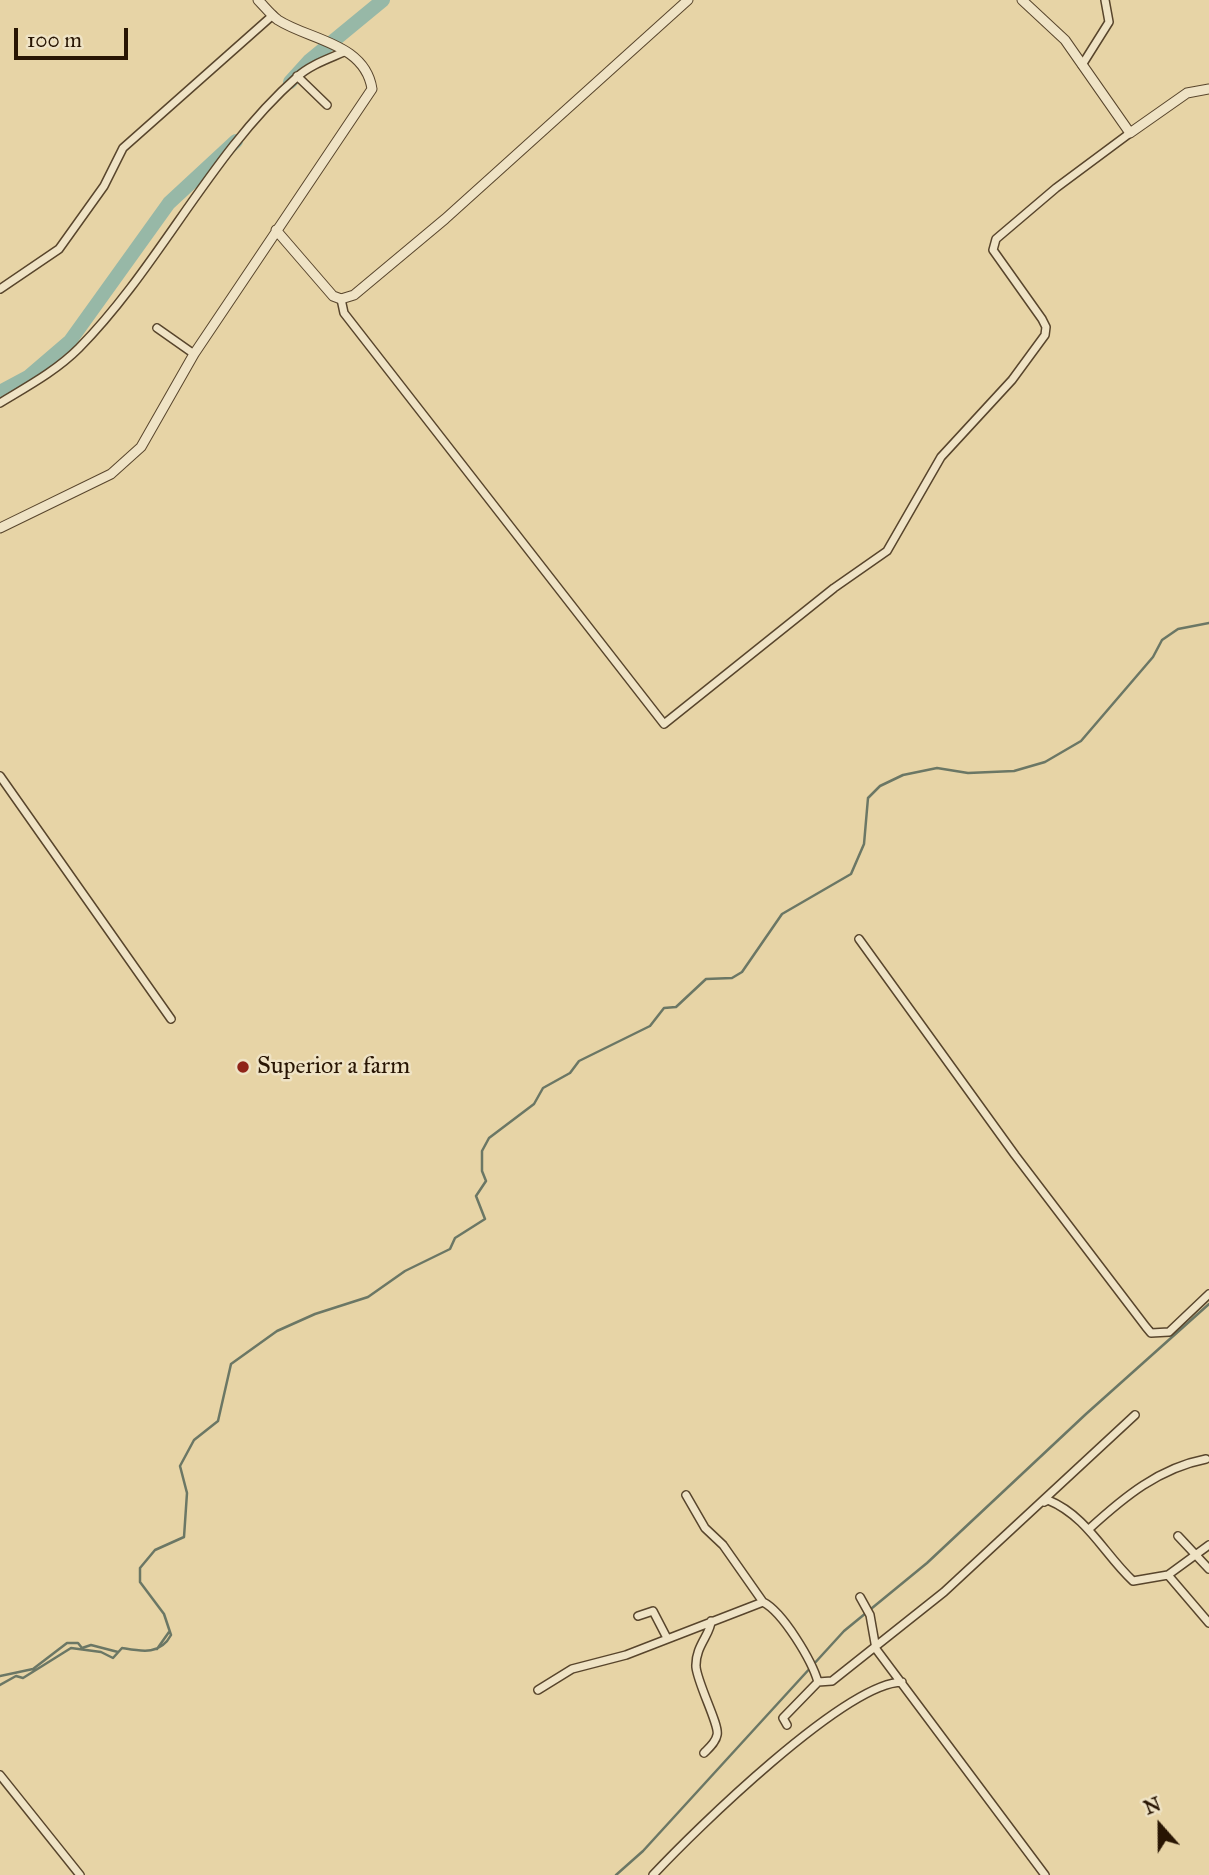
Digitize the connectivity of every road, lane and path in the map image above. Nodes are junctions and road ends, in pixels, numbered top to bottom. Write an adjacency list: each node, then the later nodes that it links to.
1 (258, 0): 5 (street)
2 (688, 0): 14 (street)
3 (1022, 0): 7 (street)
4 (1105, 0): 7 (street)
5 (272, 15): 6 (street); 13 (street)
6 (342, 50): 8 (street); 12 (street)
7 (1082, 65): 11 (street)
8 (297, 76): 10 (street); 17 (street)
9 (1209, 89): 11 (street)
10 (327, 104)
11 (1130, 133): 14 (street)
12 (276, 230): 14 (street); 16 (street)
13 (0, 289)
14 (341, 299)
15 (157, 328): 16 (street)
16 (194, 355): 18 (street)
17 (0, 403)
18 (0, 528)
19 (0, 776): 21 (street)
20 (859, 939): 22 (street)
21 (171, 1019)
22 (1209, 1294)
23 (1135, 1415): 26 (street)
24 (1206, 1459): 27 (street)
25 (686, 1495): 34 (street)
26 (1041, 1503): 27 (street); 39 (street)
27 (1089, 1529): 32 (street)
28 (1178, 1536): 30 (street)
29 (1209, 1545): 30 (street)
30 (1196, 1555): 31 (street); 32 (street)
31 (1209, 1569)
32 (1168, 1575): 37 (street)
33 (860, 1597): 39 (street)
34 (763, 1602): 36 (street); 40 (street)
35 (638, 1616): 38 (street)
36 (711, 1621): 38 (street); 44 (street)
37 (1209, 1623)
38 (667, 1638): 42 (street)
39 (876, 1649): 40 (street); 41 (street)
40 (818, 1682): 43 (street)
41 (902, 1682): 47 (street); 48 (street)
42 (538, 1690)
43 (788, 1725)
44 (704, 1753)
45 (0, 1775): 46 (street)
46 (80, 1875)
47 (653, 1875)
48 (1045, 1875)

